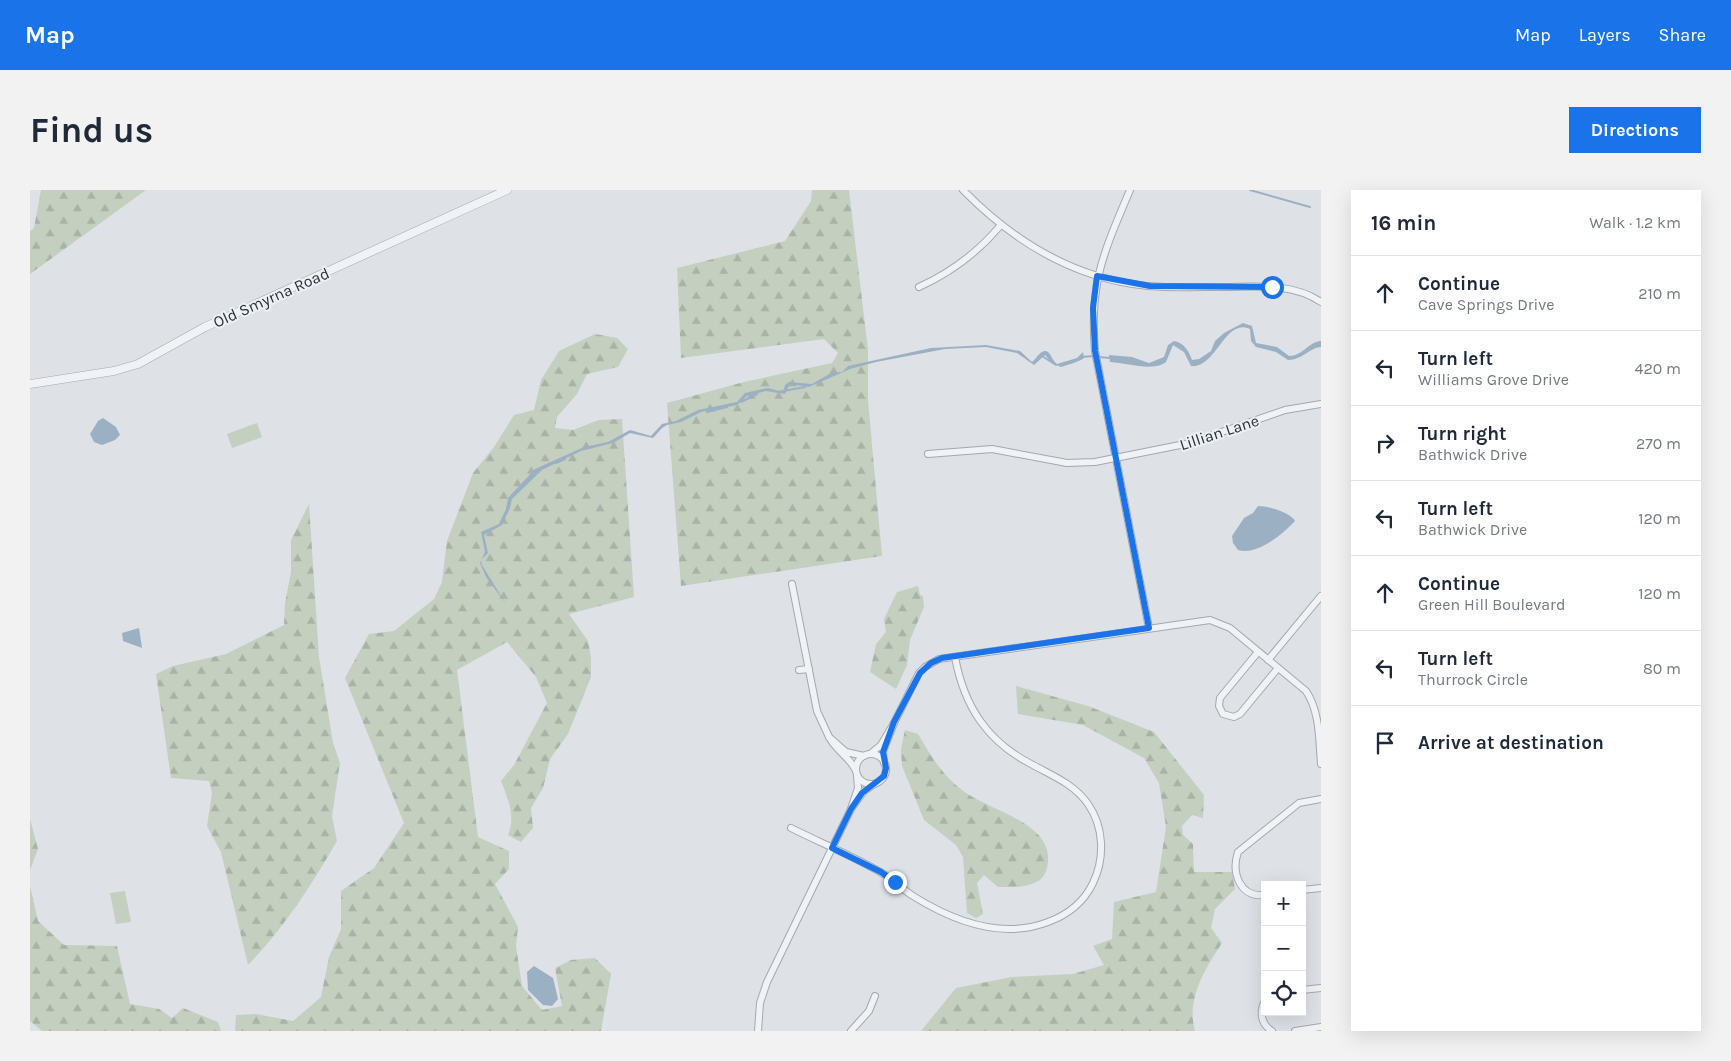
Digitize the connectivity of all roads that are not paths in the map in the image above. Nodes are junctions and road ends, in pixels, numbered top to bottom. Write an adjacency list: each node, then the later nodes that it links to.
1 (507, 190): 8 (street, Old Smyrna Road)
2 (963, 190): 4 (street)
3 (1130, 190): 5 (street)
4 (1000, 226): 5 (street); 6 (street)
5 (1097, 276): 7 (street); 11 (street)
6 (919, 287)
7 (1321, 302)
8 (30, 384)
9 (1321, 404): 11 (street, Lillian Lane)
10 (928, 454): 11 (street, Lillian Lane)
11 (1116, 459): 14 (street)
12 (792, 584): 19 (street)
13 (1321, 596): 17 (street)
14 (1149, 628): 15 (street); 16 (street)
15 (1258, 652): 17 (street); 18 (street)
16 (955, 657): 21 (street); 31 (street)
17 (1268, 660): 18 (street)
18 (1278, 668): 25 (street)
19 (809, 669): 20 (street); 22 (street)
20 (799, 670)
21 (894, 722): 23 (street); 24 (street)
22 (829, 737): 23 (street); 26 (street)
23 (867, 755): 24 (street); 26 (street)
24 (885, 764): 27 (street)
25 (1321, 764)
26 (856, 774): 27 (street); 29 (street)
27 (877, 783): 29 (street)
28 (1321, 799): 34 (street)
29 (851, 809): 31 (street)
30 (791, 828): 31 (street)
31 (832, 848): 40 (street)
32 (1321, 888): 33 (street)
33 (1306, 890)
34 (1261, 895)
35 (1321, 988): 36 (street)
36 (1306, 990)
37 (874, 996): 41 (street)
38 (1262, 1016): 42 (street)
39 (1321, 1027): 43 (street)
40 (758, 1031)
41 (851, 1031)
42 (1272, 1031)
43 (1295, 1031)

